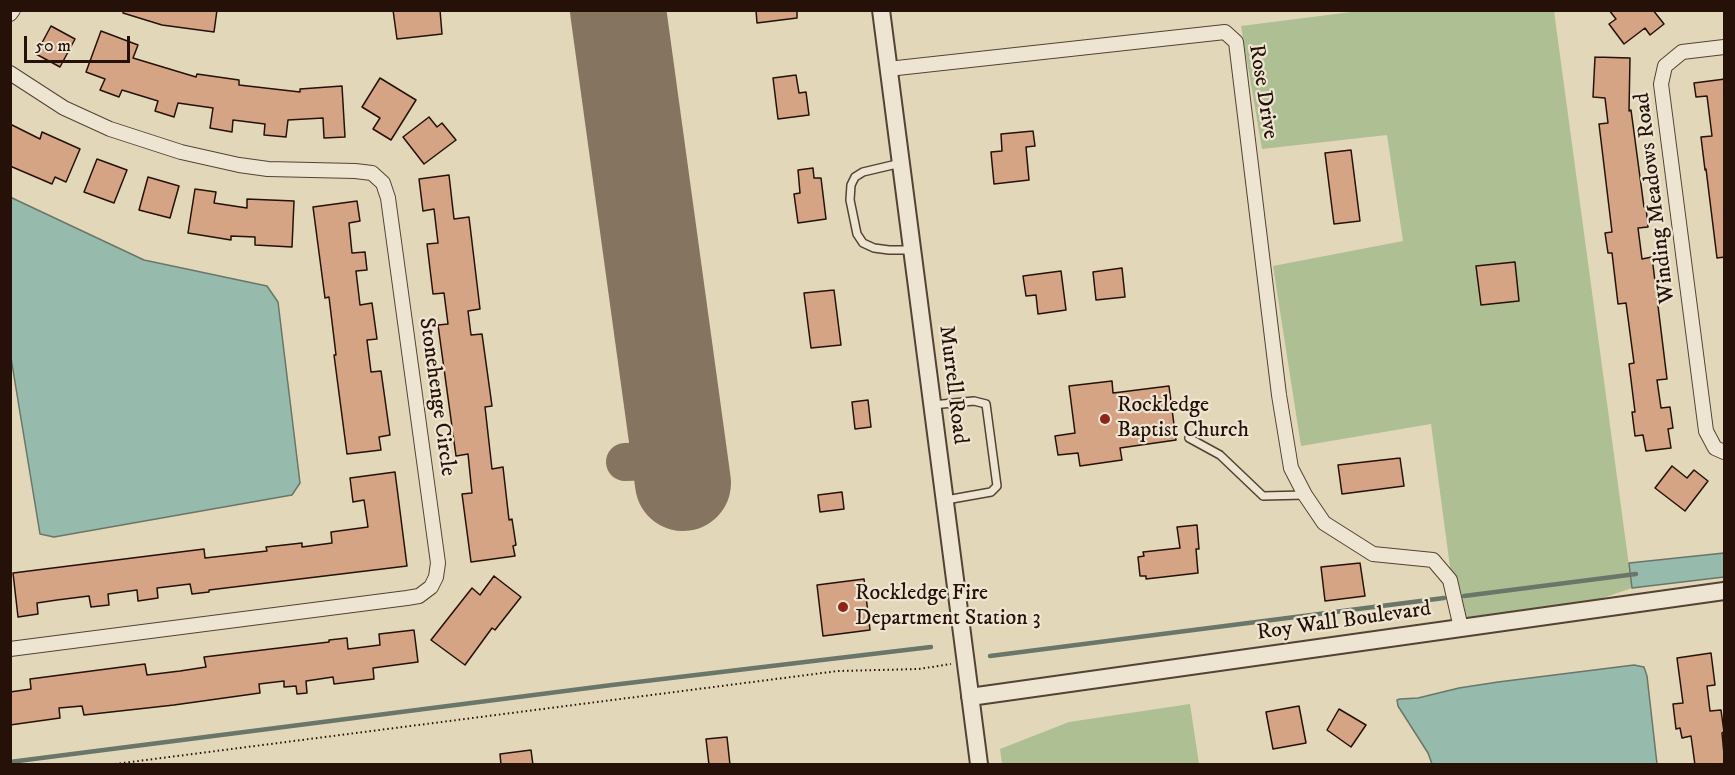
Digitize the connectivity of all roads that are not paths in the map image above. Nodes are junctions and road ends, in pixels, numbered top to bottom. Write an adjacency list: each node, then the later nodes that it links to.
1 (881, 10): 3 (street, Murrell Road)
2 (1725, 47): 9 (street, Winding Meadows Road)
3 (888, 69): 5 (street, Murrell Road); 10 (street, Rose Drive)
4 (10, 73): 14 (street, Stonehenge Circle)
5 (900, 163): 6 (street, Murrell Road); 6 (lane)
6 (912, 250): 7 (street, Murrell Road)
7 (932, 405): 11 (street, Murrell Road); 11 (lane)
8 (1189, 438): 10 (lane)
9 (1725, 452)
10 (1305, 495): 13 (street, Rose Drive)
11 (945, 501): 15 (street, Murrell Road)
12 (1725, 591): 13 (street, Roy Wall Boulevard)
13 (1461, 628): 15 (street, Roy Wall Boulevard)
14 (10, 649)
15 (970, 697): 16 (street, Murrell Road)
16 (979, 765)

